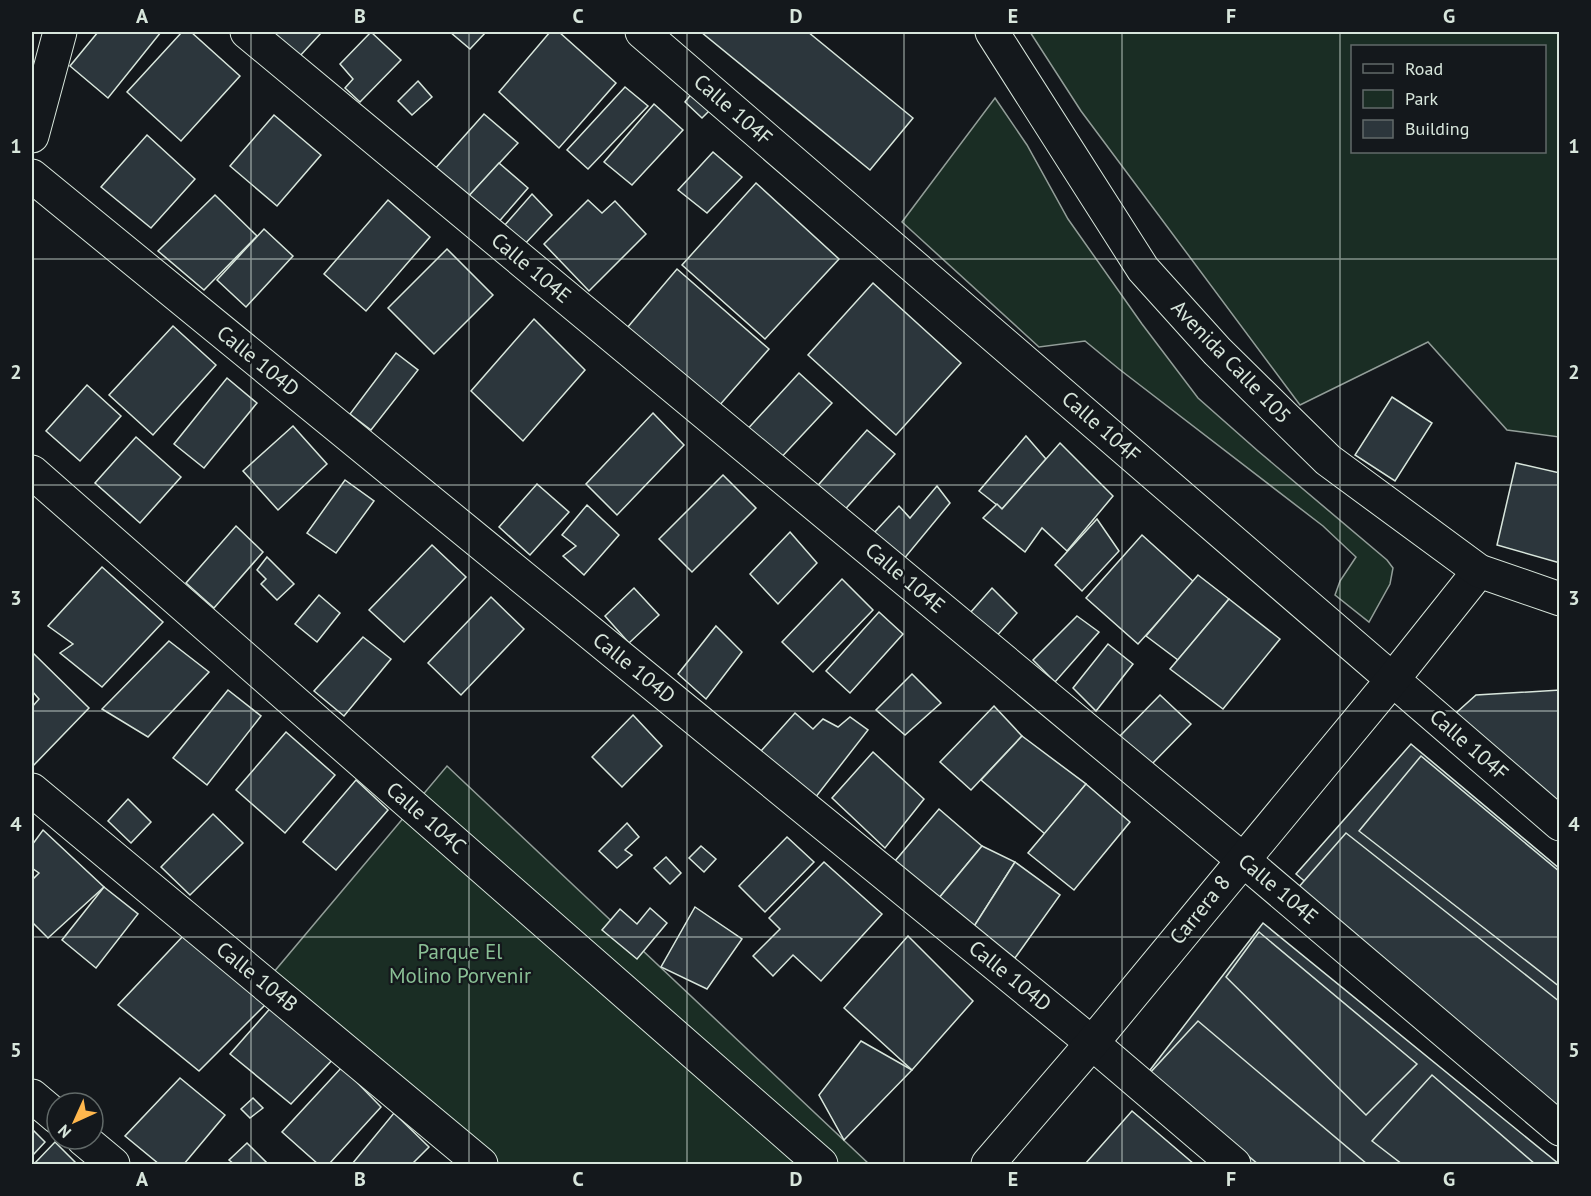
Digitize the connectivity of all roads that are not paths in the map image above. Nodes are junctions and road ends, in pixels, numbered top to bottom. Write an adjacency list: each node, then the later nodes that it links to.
1 (60, 32): 5 (street)
2 (247, 32): 13 (street, Calle 104E)
3 (642, 32): 10 (street, Calle 104F)
4 (992, 32): 8 (street, Avenida Calle 105)
5 (32, 136)
6 (32, 176): 14 (street, Calle 104D)
7 (32, 472): 21 (street, Calle 104C)
8 (1479, 571): 9 (street, Avenida Calle 105); 10 (street, Carrera 8)
9 (1560, 599)
10 (1393, 679): 12 (street, Calle 104F); 13 (street, Carrera 8)
11 (32, 790): 20 (street, Calle 104B)
12 (1560, 824)
13 (1242, 859): 14 (street, Carrera 8); 17 (street, Calle 104E)
14 (1092, 1043): 22 (street, Carrera 8); 23 (street, Calle 104D)
15 (32, 1096): 16 (street)
16 (45, 1107)
17 (1560, 1129)
18 (97, 1151): 19 (street)
19 (113, 1164)
20 (481, 1164)
21 (821, 1164)
22 (988, 1164)
23 (1234, 1164)

